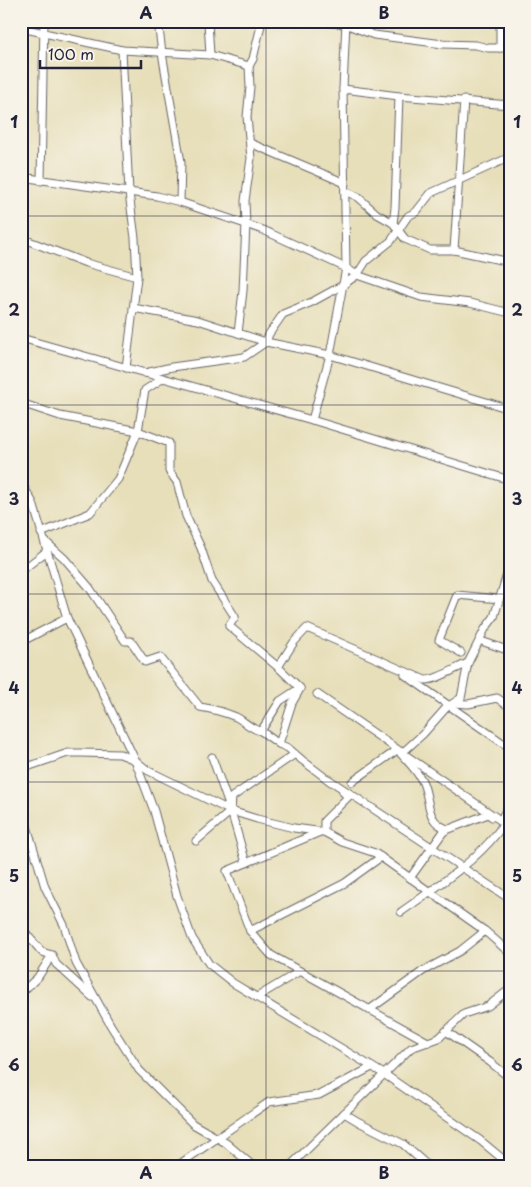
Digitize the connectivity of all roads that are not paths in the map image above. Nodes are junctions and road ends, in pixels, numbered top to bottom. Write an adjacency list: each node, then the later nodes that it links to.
1 (44, 21): 9 (street)
2 (158, 21): 13 (street)
3 (208, 21): 14 (street)
4 (262, 21): 15 (street)
5 (308, 21): 7 (street)
6 (500, 21): 10 (street)
7 (345, 23): 10 (street); 16 (street)
8 (21, 28): 9 (street)
9 (44, 32): 12 (street); 24 (street)
10 (500, 48): 11 (street)
11 (510, 48)
12 (122, 50): 13 (street); 26 (street)
13 (162, 53): 14 (street); 27 (street)
14 (210, 55): 15 (street)
15 (249, 66): 20 (street)
16 (343, 89): 17 (street); 25 (street)
17 (399, 96): 18 (street); 28 (street)
18 (464, 100): 19 (street); 23 (street)
19 (510, 105)
20 (250, 143): 25 (street); 29 (street)
21 (510, 157): 23 (street)
22 (21, 177): 24 (street)
23 (460, 180): 30 (street); 32 (street)
24 (42, 181): 26 (street)
25 (345, 187): 28 (street); 34 (street)
26 (129, 193): 27 (street); 36 (street)
27 (180, 202): 29 (street)
28 (393, 223): 30 (street)
29 (246, 224): 34 (street); 40 (street)
30 (397, 231): 32 (street); 35 (street)
31 (21, 238): 36 (street)
32 (454, 250): 33 (street)
33 (510, 262)
34 (346, 268): 35 (street); 37 (street)
35 (357, 275): 37 (street); 39 (street)
36 (137, 276): 38 (street)
37 (343, 285): 42 (street); 43 (street)
38 (133, 308): 40 (street); 44 (street)
39 (510, 313)
40 (238, 334): 42 (street)
41 (21, 338): 44 (street)
42 (266, 342): 43 (street); 45 (street)
43 (330, 355): 48 (street); 49 (street)
44 (126, 368): 45 (street)
45 (144, 374): 46 (street)
46 (162, 378): 49 (street); 50 (street)
47 (21, 403): 50 (street)
48 (510, 409)
49 (312, 420): 51 (street)
50 (138, 431): 53 (street); 65 (street)
51 (510, 480)
52 (21, 482): 53 (street)
53 (42, 536): 55 (street); 70 (street)
54 (510, 549): 57 (street)
55 (47, 551): 56 (street); 58 (street)
56 (21, 571)
57 (499, 599): 62 (street); 63 (street)
58 (67, 618): 59 (street); 76 (street)
59 (21, 642)
60 (484, 642): 61 (street)
61 (510, 651)
62 (461, 653)
63 (468, 663): 64 (street); 68 (street)
64 (392, 666): 65 (street); 72 (street)
65 (278, 667): 66 (street)
66 (300, 688): 70 (street); 71 (street)
67 (317, 694): 73 (street)
68 (453, 703): 69 (street); 87 (street)
69 (510, 707)
70 (261, 731): 71 (street)
71 (279, 744): 74 (street)
72 (510, 748)
73 (397, 750): 79 (street); 84 (street)
74 (295, 754): 78 (street); 82 (street)
75 (212, 757): 82 (street)
76 (135, 760): 77 (street); 82 (street); 102 (street)
77 (21, 769)
78 (328, 779): 86 (street); 92 (street)
79 (352, 782)
80 (510, 803): 84 (street)
81 (21, 806): 103 (street)
82 (231, 811): 86 (street); 88 (street); 90 (street)
83 (510, 813): 93 (street)
84 (500, 822): 85 (street); 87 (street)
85 (510, 827)
86 (323, 831): 89 (street); 90 (street)
87 (444, 831): 91 (street)
88 (196, 841)
89 (381, 857): 91 (street); 95 (street)
90 (246, 863): 95 (street)
91 (410, 878): 96 (street)
92 (510, 898)
93 (401, 912)
94 (21, 928): 98 (street)
95 (250, 931): 99 (street)
96 (485, 931): 97 (street); 104 (street)
97 (510, 953)
98 (52, 955): 101 (street); 103 (street)
99 (300, 971): 102 (street); 104 (street)
100 (510, 989): 105 (street)
101 (21, 992)
102 (256, 997): 107 (street)
103 (96, 1000): 111 (street)
104 (369, 1010): 106 (street)
105 (446, 1031): 106 (street); 109 (street)
106 (428, 1042): 108 (street)
107 (372, 1067): 108 (street); 111 (street)
108 (384, 1074): 110 (street); 115 (street)
109 (510, 1078)
110 (344, 1113): 117 (street); 118 (street)
111 (216, 1137): 113 (street); 114 (street)
112 (21, 1162): 116 (street)
113 (180, 1165)
114 (250, 1165)
115 (510, 1165)
116 (30, 1166)
117 (290, 1166)
118 (428, 1166)

